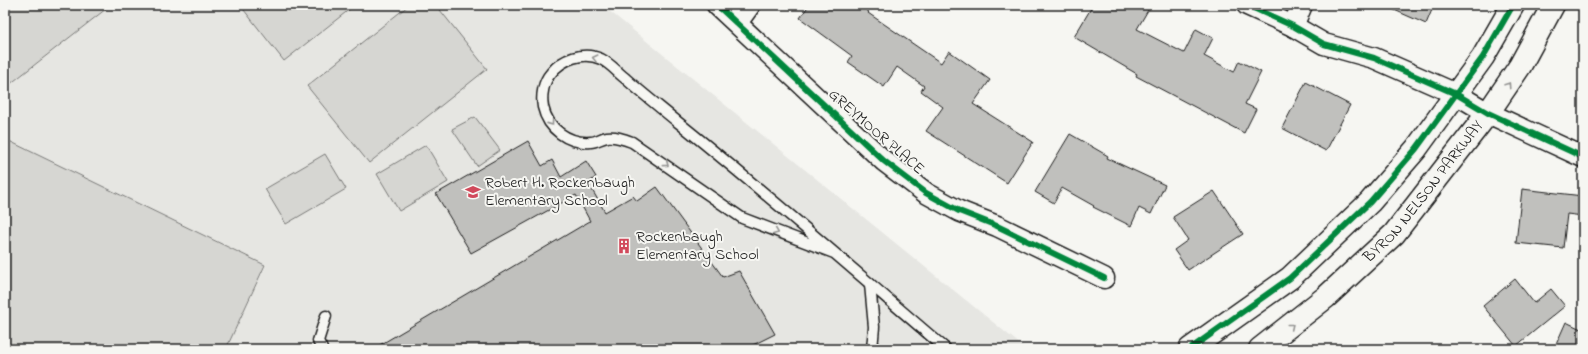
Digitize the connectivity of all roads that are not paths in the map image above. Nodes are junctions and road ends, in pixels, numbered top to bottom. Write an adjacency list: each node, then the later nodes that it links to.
1 (717, 5): 7 (street, GREYMOOR PLACE)
2 (750, 5): 7 (street)
3 (1247, 5): 8 (street)
4 (1302, 5): 8 (street)
5 (1512, 5): 9 (street, BYRON NELSON PARKWAY)
6 (1553, 5): 10 (street, BYRON NELSON PARKWAY, one-way to 6)
7 (737, 23): 13 (street, GREYMOOR PLACE)
8 (1293, 26): 9 (street)
9 (1456, 94): 10 (street); 19 (street, BYRON NELSON PARKWAY)
10 (1488, 113): 11 (street); 20 (street, BYRON NELSON PARKWAY, one-way to 10)
11 (1583, 157)
12 (834, 253): 12 (lane, one-way to 12); 14 (lane)
13 (1104, 278)
14 (870, 284): 17 (lane); 18 (lane)
15 (326, 316): 16 (lane)
16 (318, 347)
17 (872, 349)
18 (946, 349)
19 (1190, 349)
20 (1260, 349)

